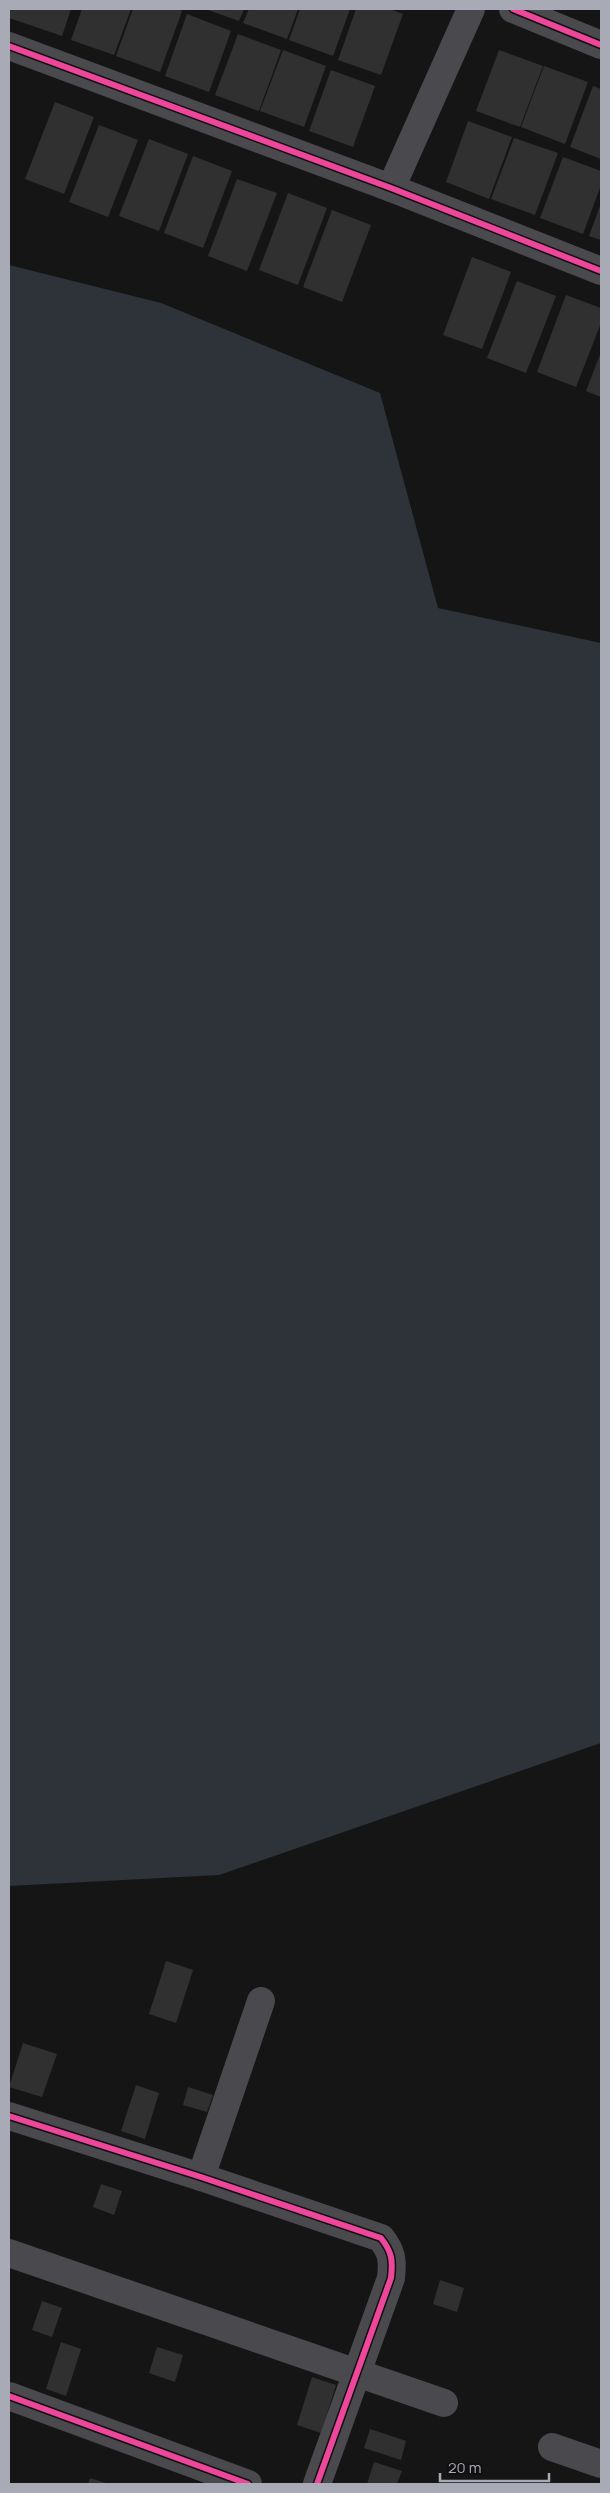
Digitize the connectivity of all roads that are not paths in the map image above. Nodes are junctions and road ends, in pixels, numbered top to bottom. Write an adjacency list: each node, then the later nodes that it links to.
1 (471, 9): 5 (street)
2 (514, 9): 3 (street)
3 (601, 45)
4 (9, 46): 5 (street)
5 (391, 188): 6 (street)
6 (601, 271)
7 (261, 2001): 9 (street)
8 (9, 2116): 9 (street)
9 (201, 2177): 11 (street)
10 (9, 2253): 11 (street)
11 (357, 2374): 13 (street); 17 (street)
12 (9, 2396): 16 (street)
13 (444, 2403)
14 (552, 2447): 15 (street)
15 (601, 2464)
16 (248, 2484)
17 (317, 2484)

